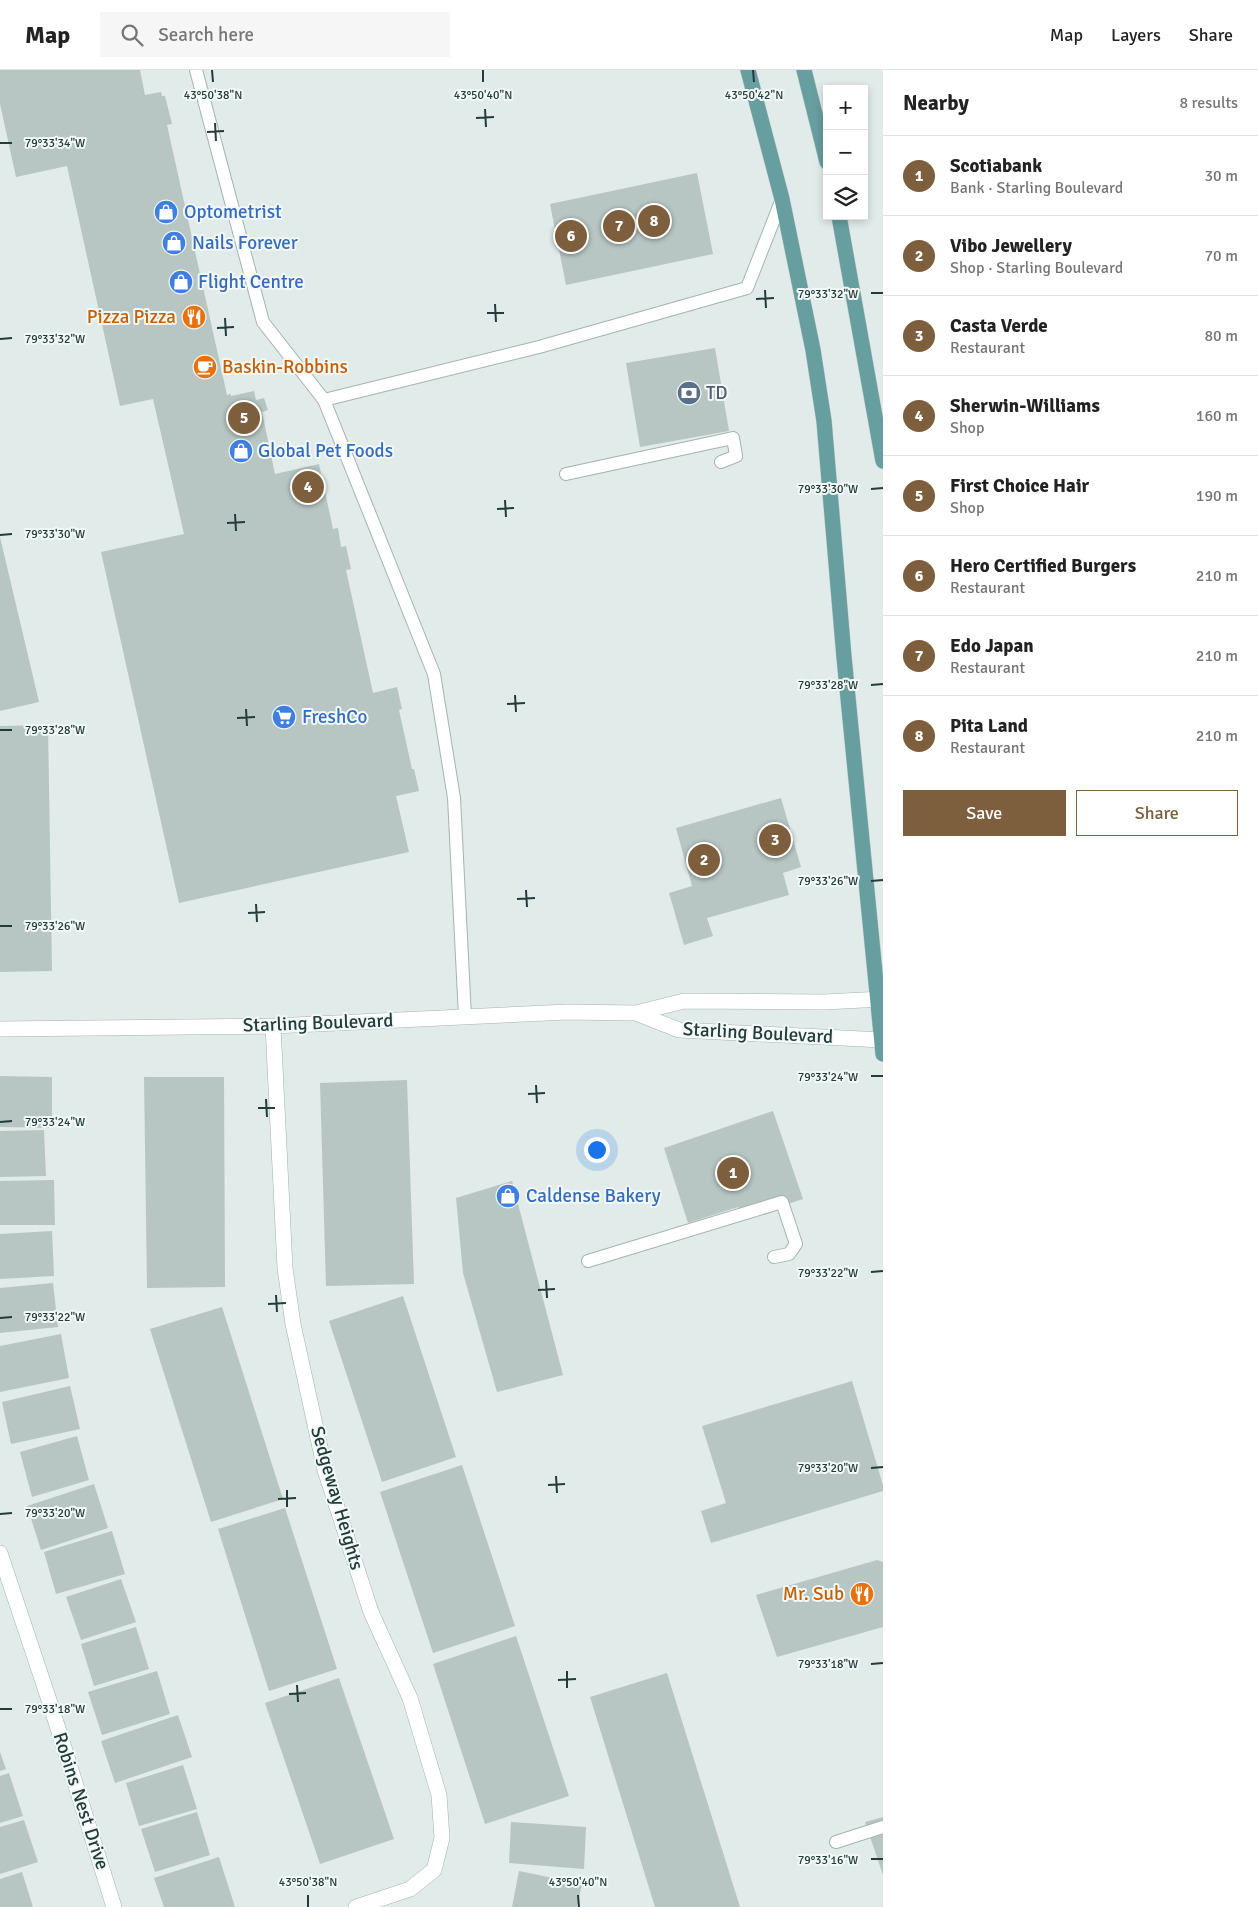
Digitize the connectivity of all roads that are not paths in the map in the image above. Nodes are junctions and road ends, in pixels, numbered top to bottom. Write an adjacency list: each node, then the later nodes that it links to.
1 (196, 70): 7 (lane)
2 (748, 70): 5 (main road)
3 (804, 70): 4 (main road)
4 (823, 146)
5 (782, 199): 7 (lane); 11 (main road)
6 (840, 220): 8 (main road)
7 (324, 400): 13 (lane)
8 (883, 461)
9 (721, 462): 10 (lane)
10 (566, 474)
11 (880, 999): 12 (street, Starling Boulevard); 16 (main road)
12 (636, 1013): 13 (street, Starling Boulevard); 16 (street, Starling Boulevard)
13 (465, 1017): 14 (street, Starling Boulevard)
14 (272, 1026): 15 (street, Starling Boulevard); 23 (street, Sedgeway Heights)
15 (0, 1029)
16 (882, 1045)
17 (774, 1257): 18 (lane)
18 (588, 1261)
19 (0, 1553): 22 (street, Robins Nest Drive)
20 (883, 1827): 21 (lane)
21 (836, 1842)
22 (114, 1907)
23 (356, 1907)

